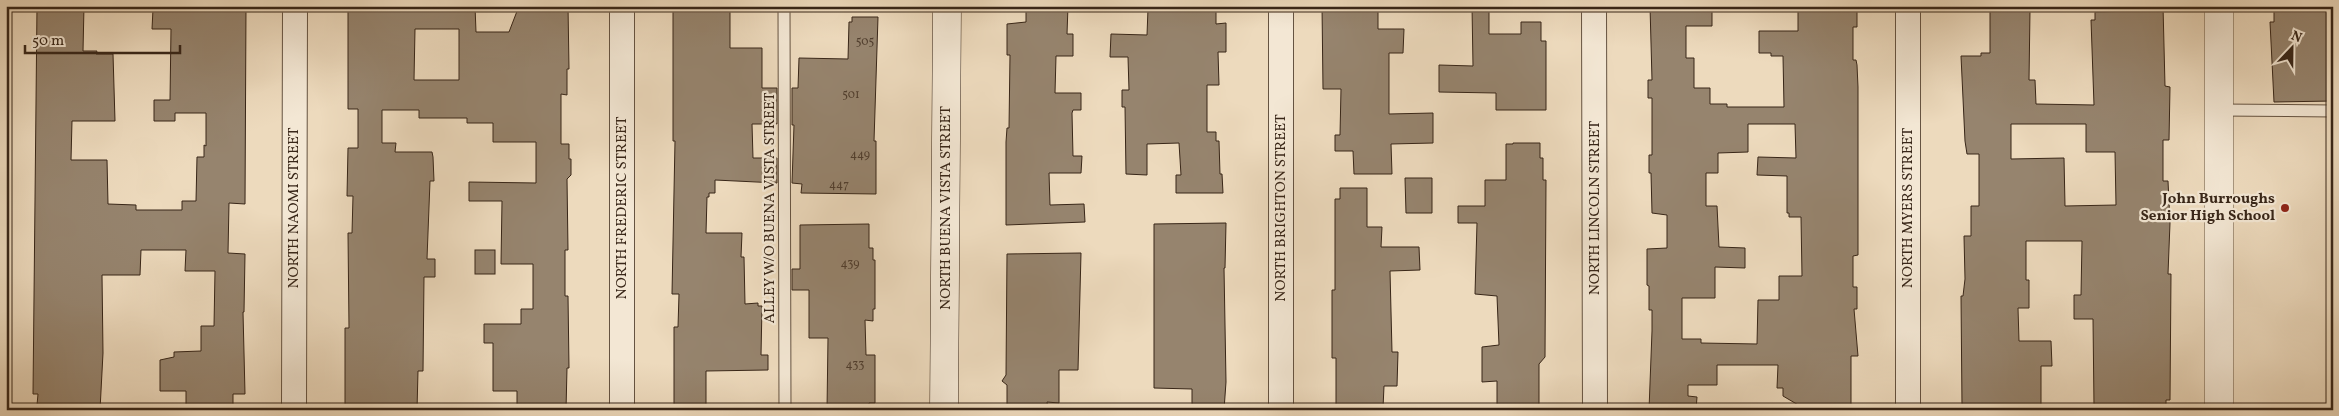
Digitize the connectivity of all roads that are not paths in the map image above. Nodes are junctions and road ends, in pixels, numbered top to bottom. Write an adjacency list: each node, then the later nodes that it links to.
1 (295, 6): 11 (street, NORTH NAOMI STREET)
2 (622, 6): 12 (street, NORTH FREDERIC STREET)
3 (784, 6): 13 (lane, ALLEY W/O BUENA VISTA STREET)
4 (947, 6): 14 (main road, NORTH BUENA VISTA STREET)
5 (1281, 6): 15 (street, NORTH BRIGHTON STREET)
6 (1594, 6): 16 (street, NORTH LINCOLN STREET)
7 (1908, 6): 17 (street, NORTH MYERS STREET)
8 (2219, 6): 9 (main road)
9 (2218, 110): 10 (lane); 18 (main road)
10 (2333, 111)
11 (294, 410)
12 (622, 410)
13 (785, 410)
14 (944, 410)
15 (1281, 410)
16 (1595, 410)
17 (1908, 410)
18 (2219, 410)

